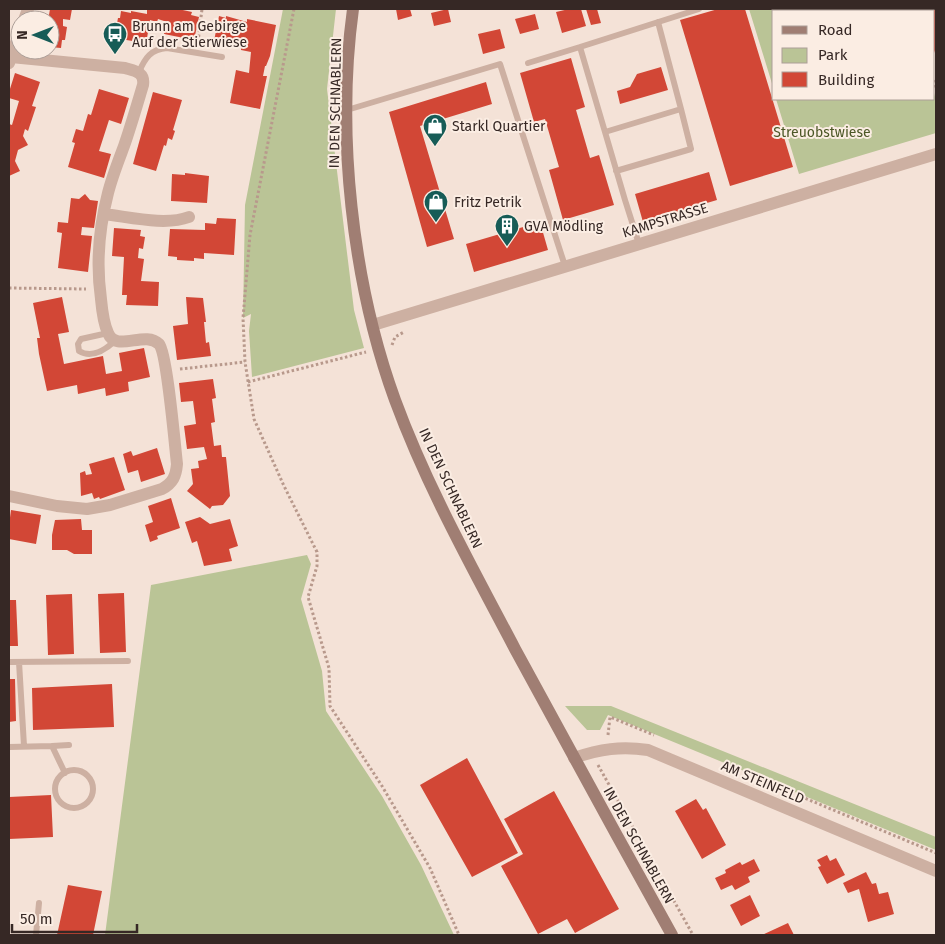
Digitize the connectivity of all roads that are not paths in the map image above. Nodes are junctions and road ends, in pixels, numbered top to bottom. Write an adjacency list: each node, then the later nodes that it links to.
1 (353, 9): 10 (street, IN DEN SCHNABLERN)
2 (699, 9): 3 (lane)
3 (658, 22): 4 (lane); 9 (lane)
4 (580, 47): 7 (lane); 11 (lane)
5 (222, 57): 8 (lane)
6 (10, 60): 8 (street)
7 (528, 63)
8 (139, 72): 14 (street)
9 (681, 108): 11 (lane); 13 (lane)
10 (347, 110): 17 (lane); 18 (street, IN DEN SCHNABLERN)
11 (605, 132): 13 (lane)
12 (936, 154): 16 (street, KAMPSTRASSE)
13 (616, 171): 16 (lane)
14 (104, 214): 15 (street); 19 (street)
15 (189, 216)
16 (639, 244): 17 (street, KAMPSTRASSE)
17 (565, 266): 18 (street, KAMPSTRASSE)
18 (373, 325): 28 (street, IN DEN SCHNABLERN)
19 (111, 337): 19 (lane); 20 (street)
20 (9, 496)
21 (128, 661): 23 (lane)
22 (9, 662): 23 (lane)
23 (19, 662): 25 (lane)
24 (68, 745): 26 (lane)
25 (24, 746): 26 (lane); 27 (lane)
26 (52, 746): 29 (lane)
27 (9, 747)
28 (574, 758): 30 (street, AM STEINFELD); 33 (street, IN DEN SCHNABLERN)
29 (65, 773): 29 (lane)
30 (936, 871)
31 (39, 903): 32 (lane)
32 (36, 935)
33 (672, 935)

